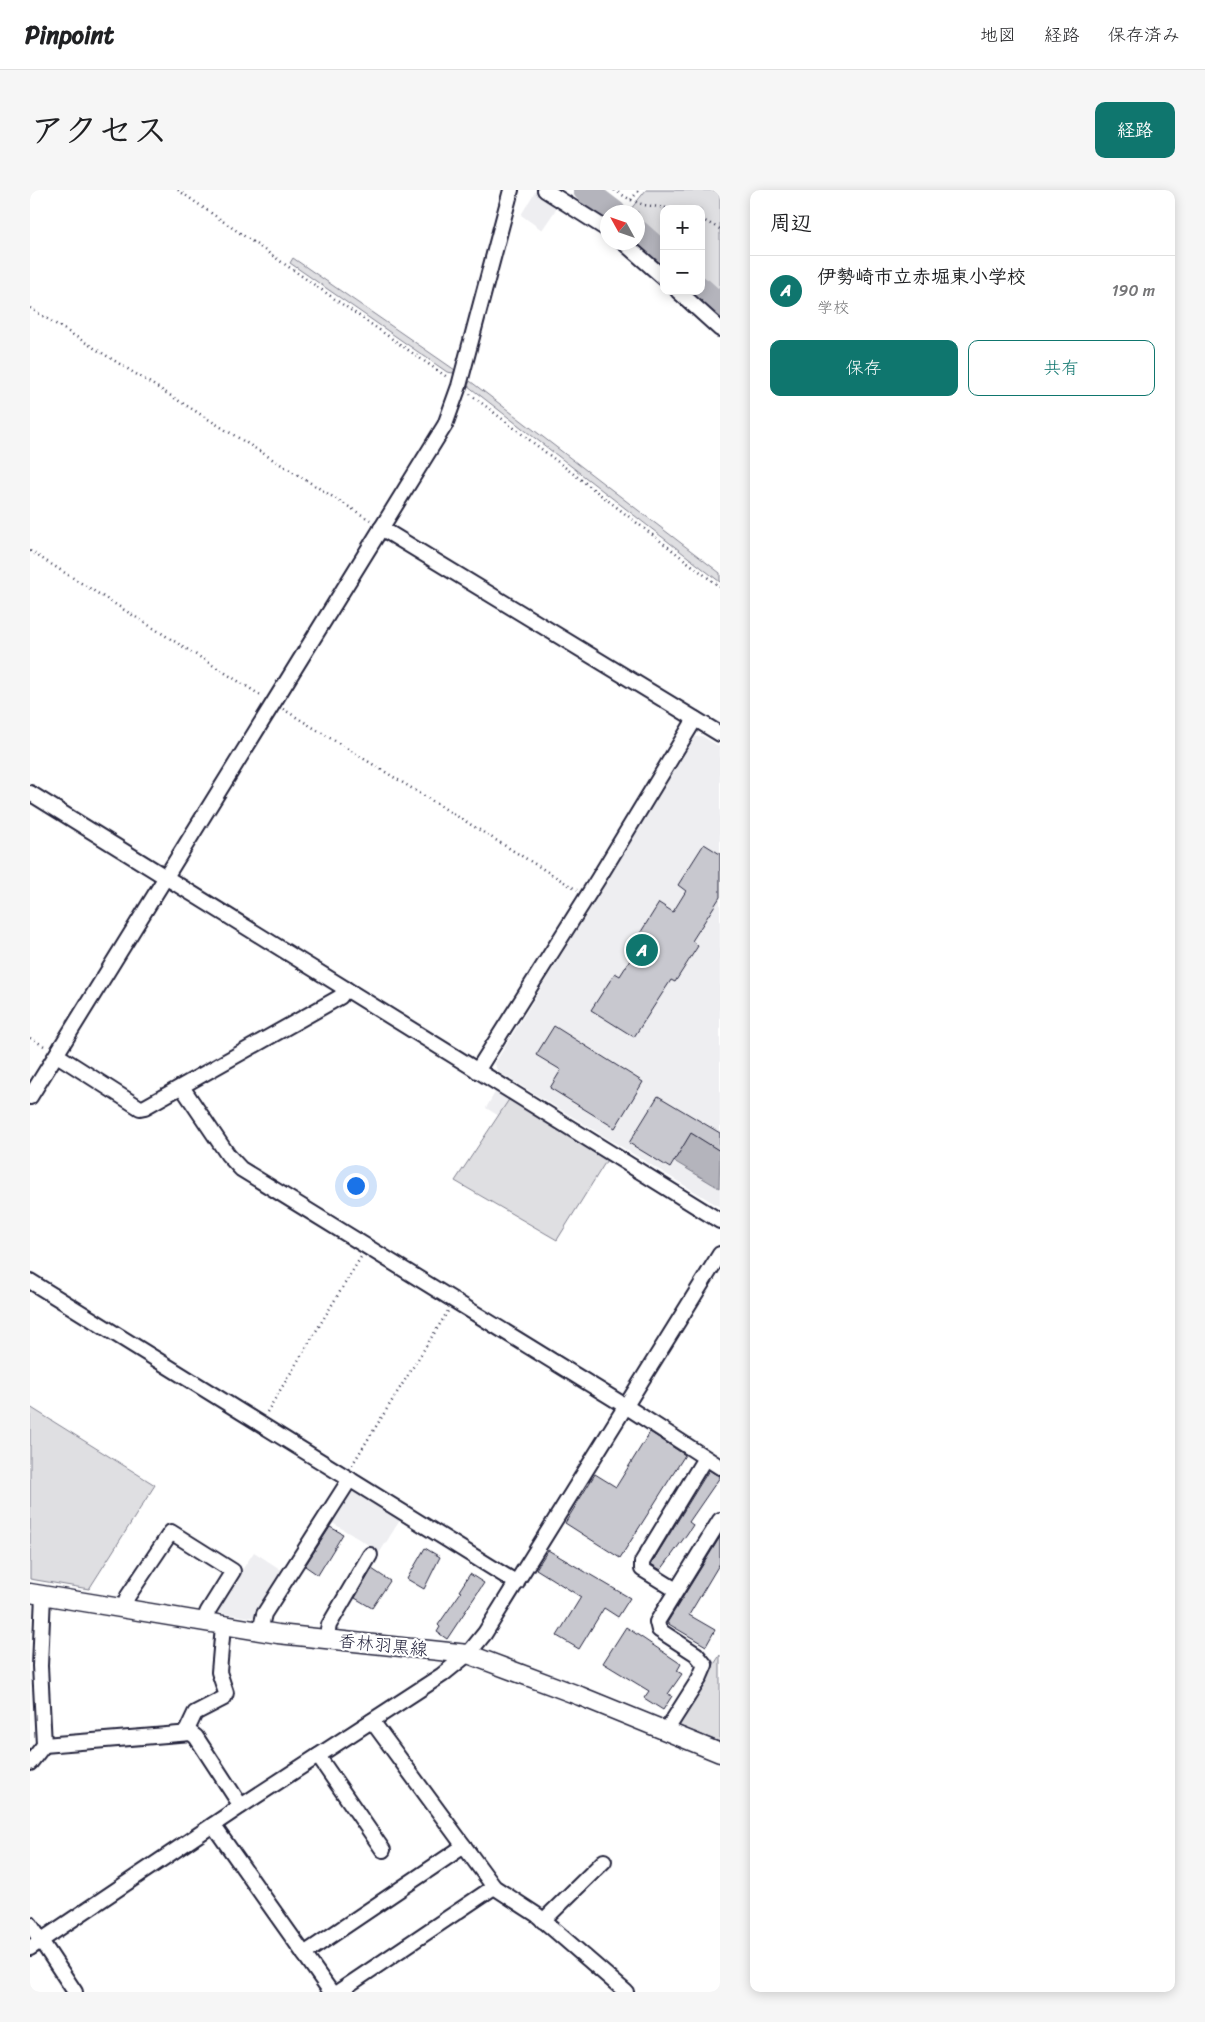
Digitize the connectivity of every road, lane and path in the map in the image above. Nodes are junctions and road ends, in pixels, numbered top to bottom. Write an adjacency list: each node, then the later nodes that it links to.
1 (178, 190): 16 (path)
2 (511, 190): 16 (street)
3 (546, 190): 9 (street)
4 (614, 190): 6 (path)
5 (639, 190): 6 (path)
6 (631, 200): 7 (path)
7 (660, 208)
8 (705, 221): 10 (path)
9 (600, 225)
10 (720, 229)
11 (632, 250): 12 (street)
12 (660, 274)
13 (683, 295): 15 (street)
14 (30, 308): 17 (path)
15 (720, 328)
16 (460, 386): 17 (street); 19 (path)
17 (382, 528): 20 (street); 21 (street)
18 (30, 550): 20 (path)
19 (720, 587)
20 (273, 703): 24 (street); 25 (path)
21 (695, 719): 22 (street); 25 (street)
22 (720, 734)
23 (30, 793): 24 (street)
24 (165, 876): 26 (street); 28 (street)
25 (587, 896): 29 (street)
26 (346, 990): 29 (street); 30 (street)
27 (30, 1038): 28 (path)
28 (56, 1055): 30 (street); 31 (street)
29 (477, 1070): 32 (street)
30 (182, 1087): 33 (street)
31 (30, 1097)
32 (720, 1221)
33 (368, 1247): 36 (street); 38 (path)
34 (720, 1254): 37 (street)
35 (30, 1281): 38 (street)
36 (454, 1301): 37 (street); 41 (path)
37 (627, 1407): 39 (street); 44 (street)
38 (260, 1423): 41 (street)
39 (705, 1458): 40 (street); 45 (street)
40 (720, 1467)
41 (348, 1478): 44 (street); 50 (street)
42 (720, 1520): 45 (street)
43 (370, 1555): 51 (street)
44 (517, 1582): 52 (street)
45 (676, 1590): 54 (street)
46 (36, 1594): 47 (main road, 香林羽黒線); 56 (street)
47 (123, 1609): 48 (main road, 香林羽黒線); 48 (street)
48 (203, 1622): 49 (main road, 香林羽黒線)
49 (223, 1626): 50 (main road, 香林羽黒線); 55 (street)
50 (260, 1631): 51 (main road, 香林羽黒線)
51 (326, 1639): 52 (main road, 香林羽黒線)
52 (468, 1654): 53 (street); 54 (main road, 香林羽黒線)
53 (372, 1721): 58 (street); 62 (street)
54 (666, 1731): 57 (main road, 香林羽黒線)
55 (186, 1732): 56 (street); 60 (street)
56 (44, 1745): 59 (street)
57 (720, 1753)
58 (318, 1756): 60 (street); 63 (street)
59 (30, 1762)
60 (241, 1806): 61 (street)
61 (213, 1825): 68 (street); 69 (street)
62 (464, 1846): 65 (street); 69 (street)
63 (383, 1850)
64 (604, 1861): 66 (street)
65 (494, 1887): 66 (street); 72 (street)
66 (544, 1921): 73 (street)
67 (30, 1924): 68 (street)
68 (35, 1944): 70 (street)
69 (304, 1954): 71 (street)
70 (75, 1992)
71 (331, 1992)
72 (338, 1992)
73 (626, 1992)

